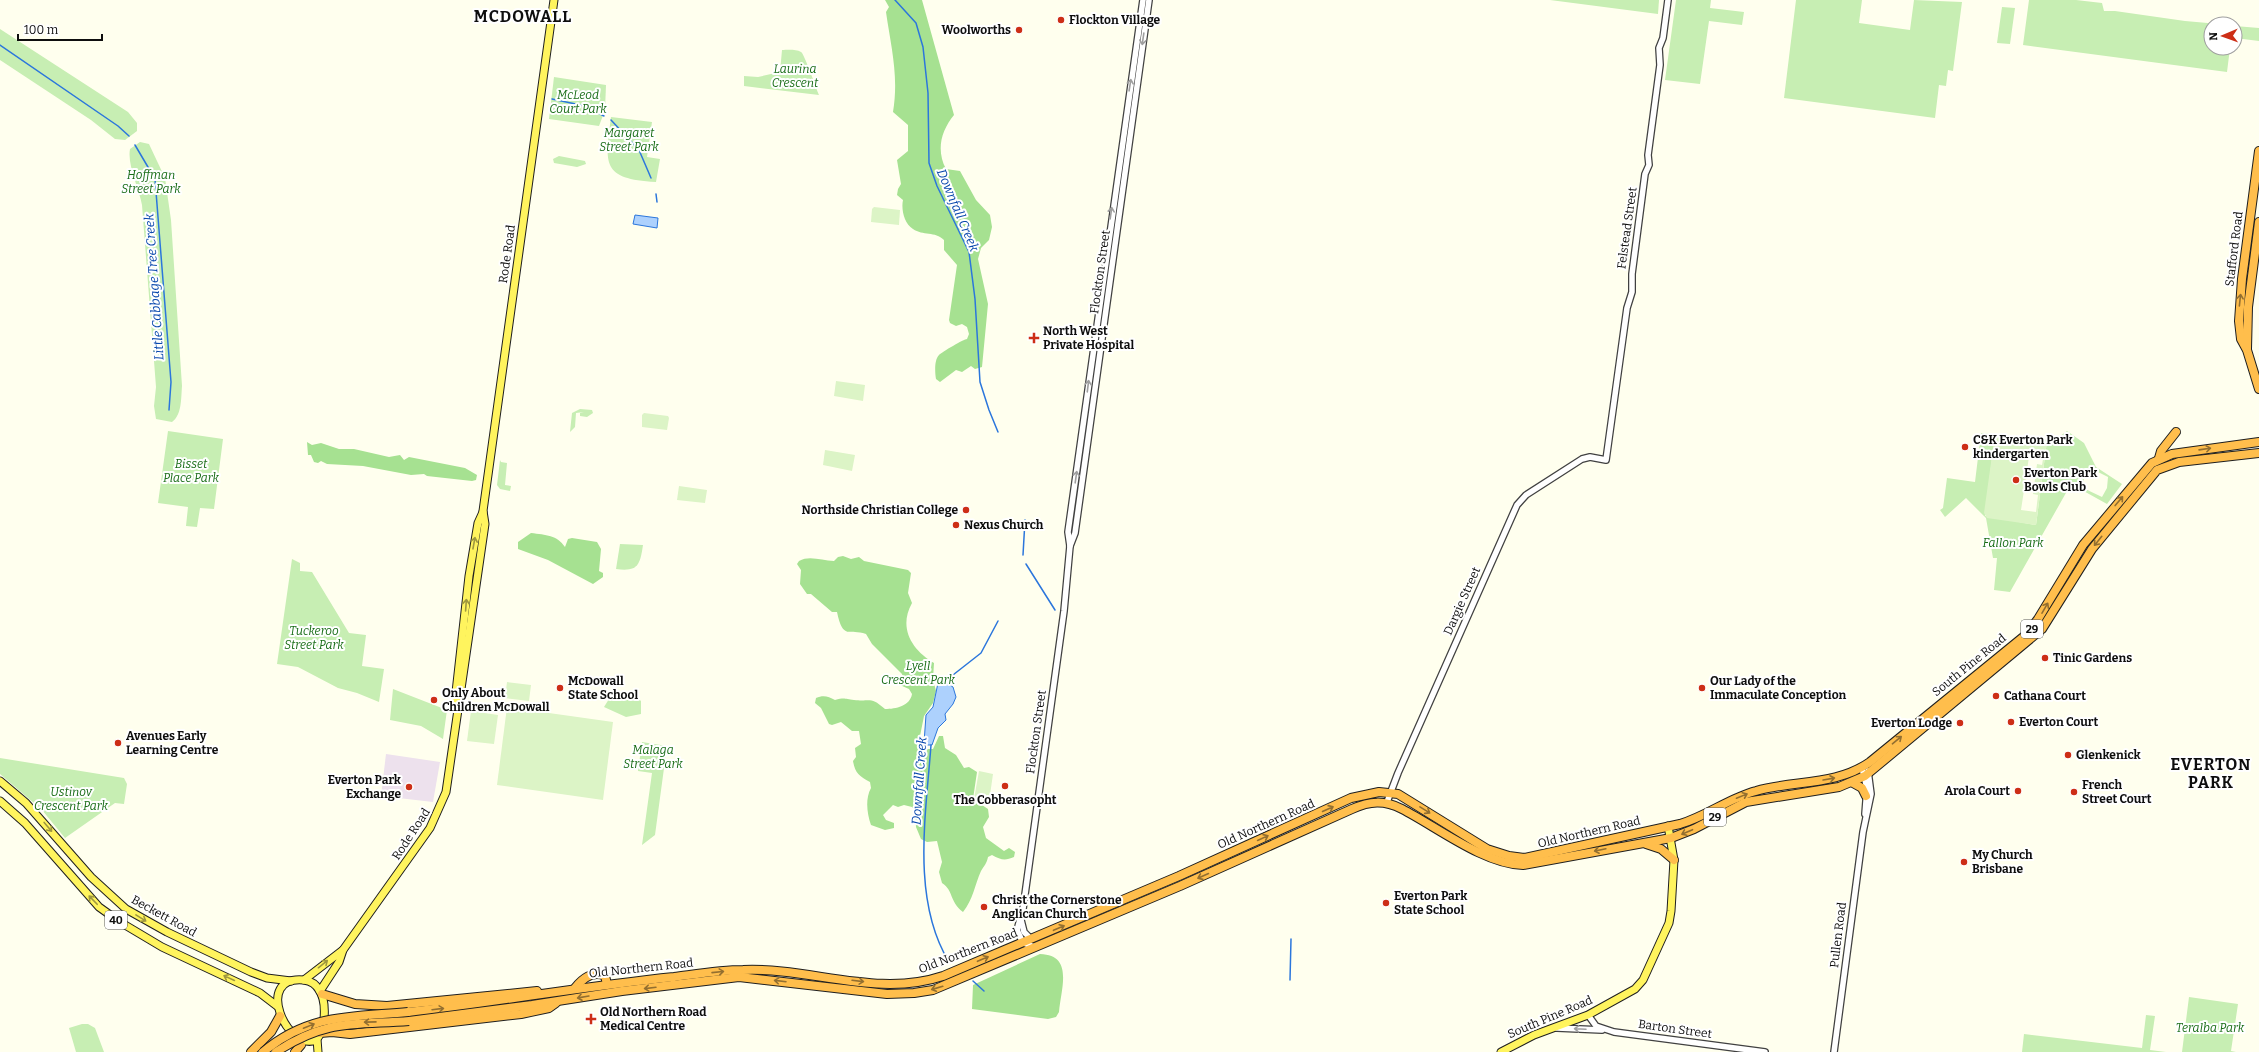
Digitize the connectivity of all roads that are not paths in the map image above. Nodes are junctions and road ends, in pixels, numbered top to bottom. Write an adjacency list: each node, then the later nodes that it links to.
1 (554, 0): 34 (main road, Rode Road)
2 (1143, 0): 14 (street, Flockton Street, one-way to 2)
3 (1149, 0): 14 (street, Flockton Street, one-way to 14)
4 (1668, 0): 13 (street, Felstead Street)
5 (2259, 151): 7 (highway, Stafford Road, one-way to 5)
6 (2259, 222): 7 (highway, Stafford Road)
7 (2247, 350): 8 (highway, Stafford Road)
8 (2259, 389)
9 (2176, 432): 12 (highway)
10 (2259, 442): 12 (highway, South Pine Road / 29, one-way to 10)
11 (2259, 453): 16 (highway, South Pine Road / 29, one-way to 16)
12 (2160, 458): 15 (highway, South Pine Road / 29, one-way to 12)
13 (1606, 460): 19 (street, Dargie Street)
14 (1070, 546): 30 (street, Flockton Street)
15 (1865, 766): 16 (street, Pullen Road); 24 (highway, South Pine Road / 29, one-way to 15)
16 (1867, 775): 18 (highway, South Pine Road / 29); 20 (street, Pullen Road); 23 (street, Pullen Road)
17 (0, 781): 36 (main road, Beckett Road / 40, one-way to 36)
18 (1853, 783): 20 (highway); 25 (highway, South Pine Road / 29, one-way to 25)
19 (1390, 792): 22 (street, Dargie Street); 24 (highway, Old Northern Road, one-way to 24); 28 (highway, Old Northern Road, one-way to 19)
20 (1866, 796): 23 (street, Pullen Road)
21 (0, 801): 40 (main road, 40, one-way to 21)
22 (1387, 802): 26 (highway, Old Northern Road, one-way to 22); 29 (highway, Old Northern Road)
23 (1865, 820): 55 (street, Pullen Road)
24 (1668, 826): 25 (main road, South Pine Road)
25 (1671, 838): 26 (highway, Old Northern Road); 27 (main road, South Pine Road)
26 (1639, 843): 27 (highway)
27 (1674, 860): 41 (main road, South Pine Road)
28 (1214, 861): 29 (highway); 31 (highway, Old Northern Road, one-way to 28)
29 (1223, 867): 33 (highway, Old Northern Road, one-way to 33)
30 (1021, 920): 31 (street); 32 (street, Flockton Street)
31 (1032, 939): 32 (highway, Old Northern Road)
32 (1023, 942): 33 (street); 38 (highway, Old Northern Road, one-way to 32)
33 (1038, 947): 39 (highway, Old Northern Road, one-way to 39)
34 (343, 950): 35 (main road, Rode Road, one-way to 34); 37 (main road, Rode Road)
35 (304, 980): 36 (main road, 40); 37 (main road)
36 (291, 981): 40 (main road)
37 (321, 993): 38 (highway); 46 (main road)
38 (548, 993): 43 (highway, Old Northern Road, one-way to 38)
39 (558, 1001): 43 (highway, Old Northern Road); 46 (highway)
40 (277, 1006): 42 (main road)
41 (1588, 1015): 44 (main road, South Pine Road); 45 (street)
42 (280, 1016): 47 (main road); 48 (highway)
43 (408, 1016): 49 (highway, Old Northern Road, one-way to 43, bridge); 50 (highway, Old Northern Road, one-way to 50, bridge)
44 (1556, 1028): 45 (street, Barton Street, one-way to 44); 53 (main road, South Pine Road)
45 (1604, 1030): 54 (street, Barton Street)
46 (319, 1036): 47 (main road); 52 (main road)
47 (304, 1047): 51 (highway)
48 (251, 1052)
49 (263, 1052)
50 (276, 1052)
51 (295, 1052)
52 (318, 1052)
53 (1501, 1052)
54 (1765, 1052)
55 (1834, 1052)

